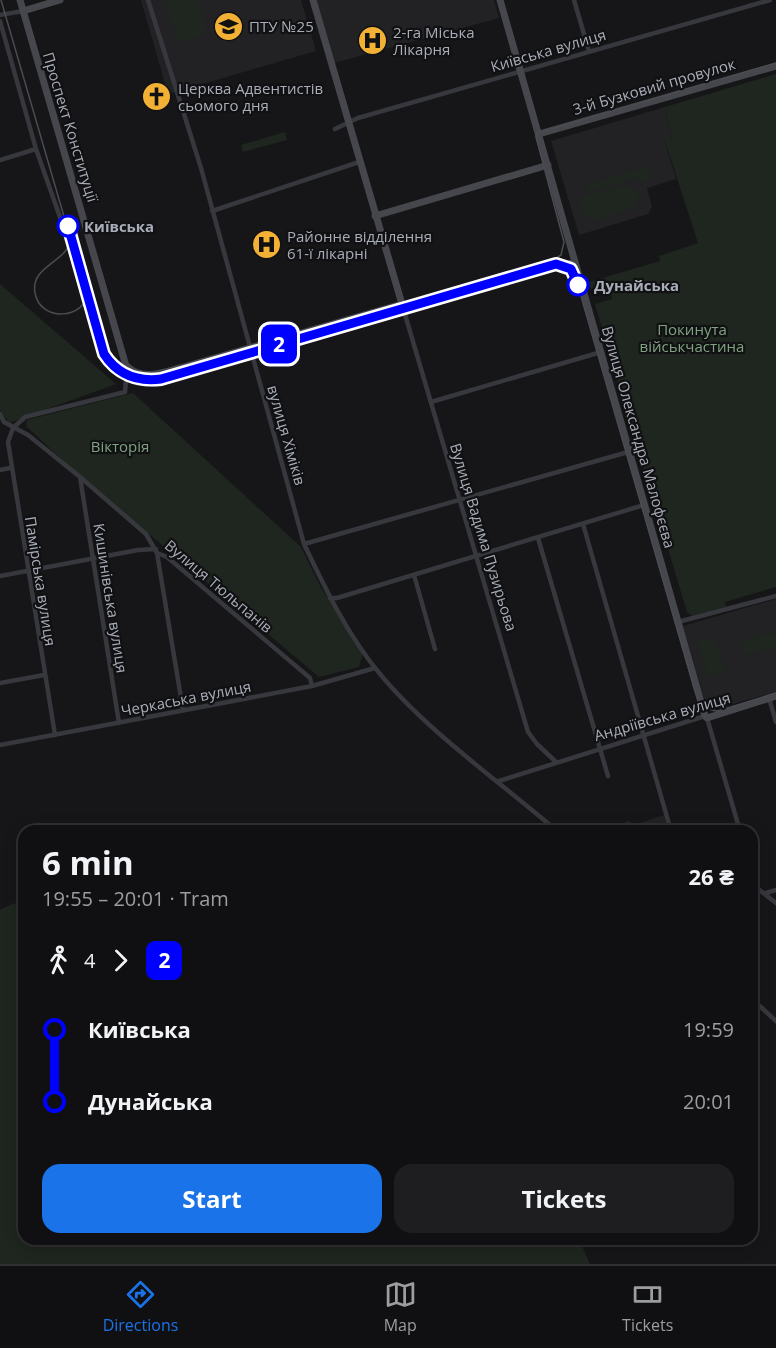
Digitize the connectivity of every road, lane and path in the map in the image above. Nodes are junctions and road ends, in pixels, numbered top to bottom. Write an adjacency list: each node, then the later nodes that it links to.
1 (20, 0): 8 (street, Проспект Конституції)
2 (60, 0): 8 (street)
3 (148, 0): 21 (street, вулиця Хіміків)
4 (313, 0): 14 (street, Вулиця Вадима Пузирьова)
5 (500, 0): 13 (street)
6 (574, 0): 11 (street)
7 (770, 0): 11 (street, Київська вулиця)
8 (23, 11): 9 (street); 28 (street, Проспект Конституції)
9 (0, 15)
10 (0, 21): 17 (street)
11 (589, 51): 13 (street, Київська вулиця)
12 (776, 66): 16 (street, 3-й Бузковий провулок)
13 (520, 71): 14 (street, Київська вулиця); 16 (street)
14 (348, 125): 15 (street, Київська вулиця); 19 (street, Вулиця Вадима Пузирьова)
15 (335, 129)
16 (539, 134): 20 (street)
17 (36, 148): 18 (street); 23 (street)
18 (0, 160)
19 (359, 162): 21 (street); 22 (street, Вулиця Вадима Пузирьова)
20 (548, 165): 22 (street); 24 (street, Вулиця Олександра Малофєєва)
21 (212, 211): 26 (street, вулиця Хіміків)
22 (375, 216): 25 (street, Вулиця Вадима Пузирьова)
23 (67, 237)
24 (575, 262): 25 (street); 27 (street, Вулиця Олександра Малофєєва)
25 (403, 307): 26 (street); 29 (street, Вулиця Вадима Пузирьова)
26 (250, 351): 28 (street); 40 (street, вулиця Хіміків)
27 (601, 352): 29 (street); 32 (street, Вулиця Олександра Малофєєва)
28 (126, 366): 31 (street)
29 (431, 402): 36 (street, Вулиця Вадима Пузирьова)
30 (0, 414): 31 (street, Вулиця Тюльпанів)
31 (12, 430): 33 (street, Памірська вулиця); 35 (street, Вулиця Тюльпанів)
32 (628, 452): 36 (street); 37 (street, Вулиця Олександра Малофєєва)
33 (10, 468): 34 (street); 44 (street, Памірська вулиця)
34 (0, 470)
35 (80, 477): 41 (street, Вулиця Тюльпанів); 43 (street, Кишинівська вулиця)
36 (459, 502): 40 (street); 42 (street, Вулиця Вадима Пузирьова)
37 (644, 505): 38 (street); 49 (street, Вулиця Олександра Малофєєва)
38 (583, 524): 39 (street); 61 (street)
39 (538, 538): 42 (street); 63 (street)
40 (304, 544): 48 (street, вулиця Хіміків)
41 (157, 551): 43 (street); 54 (street, Вулиця Тюльпанів); 56 (street)
42 (476, 556): 45 (street); 64 (street, Вулиця Вадима Пузирьова)
43 (92, 560): 44 (street); 59 (street, Кишинівська вулиця)
44 (27, 572): 46 (street); 52 (street, Памірська вулиця)
45 (414, 575): 48 (street); 50 (street)
46 (0, 576)
47 (776, 596): 49 (street)
48 (330, 598): 51 (street, вулиця Хіміків)
49 (678, 622): 57 (street, Вулиця Олександра Малофєєва)
50 (435, 649)
51 (375, 668): 54 (street, Черкаська вулиця); 66 (street, вулиця Хіміків)
52 (45, 675): 53 (street); 60 (street, Памірська вулиця)
53 (0, 683)
54 (312, 686): 56 (street, Черкаська вулиця)
55 (772, 697): 57 (street, Андріївська вулиця); 58 (street)
56 (183, 710): 59 (street, Черкаська вулиця)
57 (706, 717): 61 (street, Андріївська вулиця); 69 (street, Вулиця Олександра Малофєєва)
58 (776, 722)
59 (119, 723): 60 (street, Черкаська вулиця)
60 (55, 735): 62 (street, Черкаська вулиця)
61 (644, 735): 63 (street, Андріївська вулиця); 68 (street)
62 (0, 745)
63 (600, 748): 64 (street, Андріївська вулиця); 65 (street)
64 (556, 762): 66 (street, Андріївська вулиця)
65 (608, 776)
66 (499, 781): 67 (street, вулиця Хіміків)
67 (550, 825)
68 (669, 825)
69 (738, 825)
70 (758, 889): 72 (street)
71 (776, 890): 72 (street)
72 (766, 893): 73 (street)
73 (776, 903)
74 (758, 1004): 75 (street)
75 (776, 1020)

